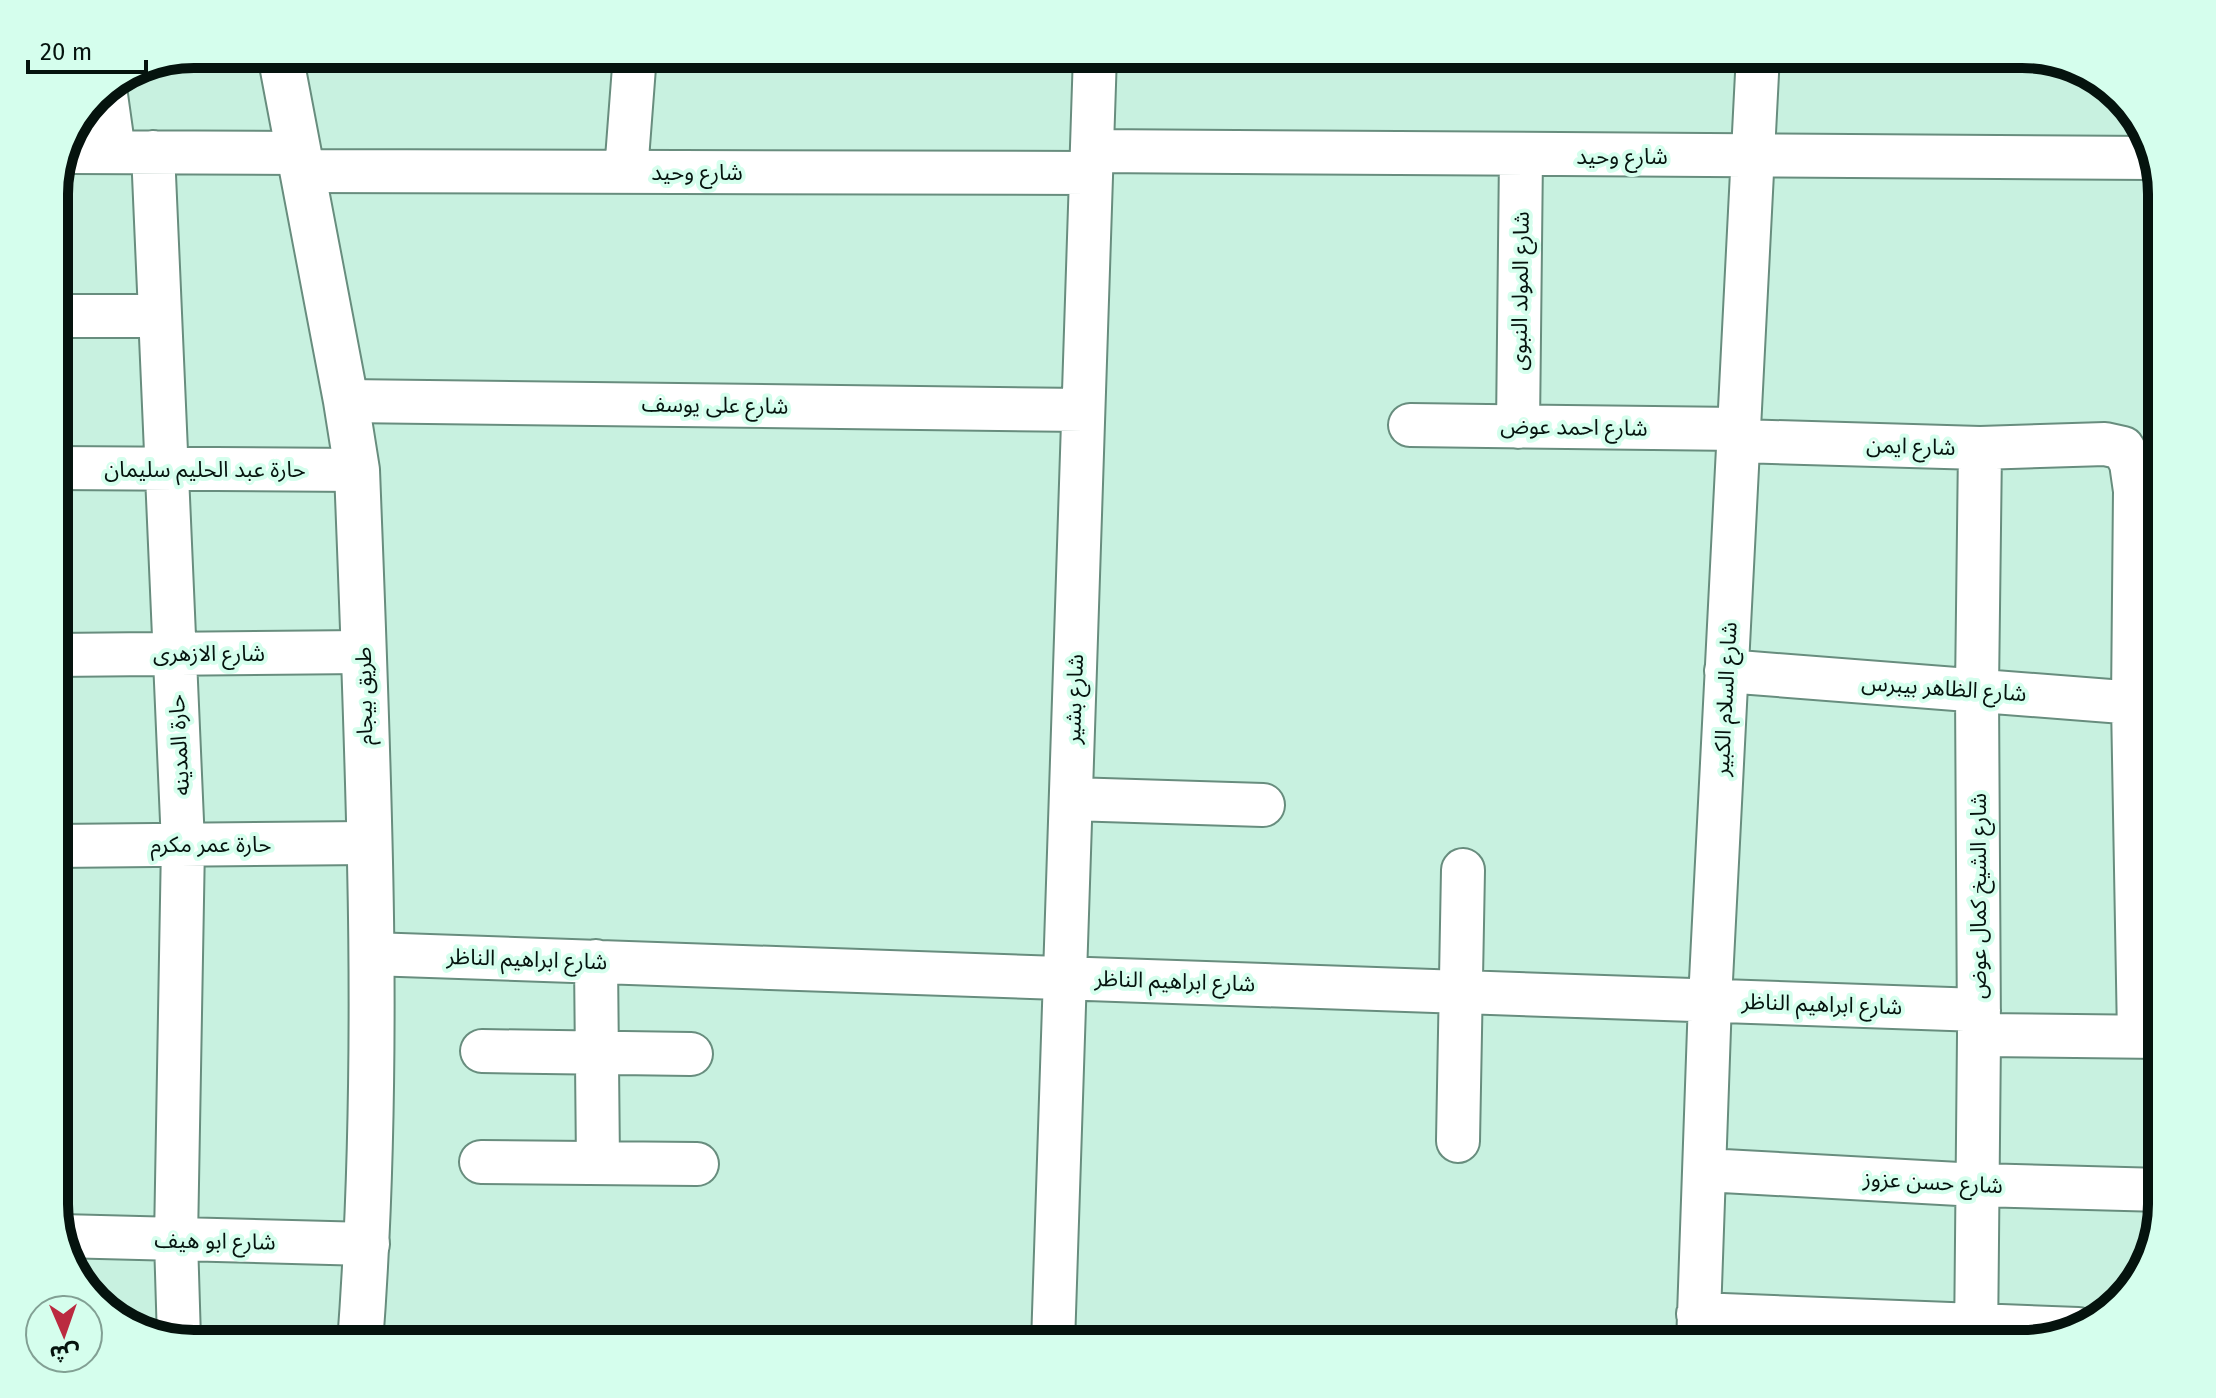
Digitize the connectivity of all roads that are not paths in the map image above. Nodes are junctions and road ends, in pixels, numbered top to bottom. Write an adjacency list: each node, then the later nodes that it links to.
1 (283, 68): 11 (main road, طريق بيجام)
2 (634, 68): 13 (street)
3 (1094, 68): 12 (street, شارع بشير)
4 (1757, 68): 9 (street, شارع السلام الكبير)
5 (110, 100): 7 (street, حارة المدينه)
6 (76, 152): 7 (street, شارع وحيد)
7 (134, 152): 11 (street, شارع وحيد); 15 (street, حارة المدينه)
8 (1521, 155): 9 (street, شارع وحيد); 12 (street, شارع وحيد); 19 (street, شارع المولد النبوى)
9 (1752, 157): 10 (street, شارع وحيد); 20 (street, شارع السلام الكبير)
10 (2142, 158)
11 (301, 162): 13 (street, شارع وحيد); 16 (main road, طريق بيجام)
12 (1091, 162): 13 (street, شارع وحيد); 17 (street, شارع بشير)
13 (626, 172)
14 (68, 316): 15 (street)
15 (160, 316): 23 (street, حارة المدينه)
16 (346, 401): 17 (street, شارع على يوسف); 24 (main road, طريق بيجام)
17 (1083, 410): 31 (street, شارع بشير)
18 (1410, 425): 19 (street, شارع احمد عوض)
19 (1518, 427): 20 (street, شارع احمد عوض)
20 (1739, 435): 21 (street, شارع ايمن); 28 (street, شارع السلام الكبير)
21 (1980, 448): 29 (street, شارع الشيخ كمال عوض); 30 (street, شارع ايمن)
22 (68, 468): 23 (street, حارة عبد الحليم سليمان)
23 (167, 469): 24 (street, حارة عبد الحليم سليمان); 26 (street, حارة المدينه)
24 (357, 470): 25 (main road, طريق بيجام)
25 (363, 652): 26 (street, شارع الازهرى); 34 (main road, طريق بيجام)
26 (175, 653): 27 (street, شارع الازهرى); 35 (street, حارة المدينه)
27 (68, 655)
28 (1726, 671): 29 (street, شارع الظاهر بيبرس); 42 (street, شارع السلام الكبير)
29 (1977, 690): 30 (street, شارع الظاهر بيبرس); 43 (street, شارع الشيخ كمال عوض)
30 (2147, 704): 33 (street)
31 (1071, 799): 32 (street); 40 (street, شارع بشير)
32 (1263, 805)
33 (2148, 815)
34 (368, 843): 35 (street, حارة عمر مكرم); 38 (main road, طريق بيجام)
35 (183, 844): 36 (street, حارة عمر مكرم); 56 (street, حارة المدينه)
36 (68, 846)
37 (1463, 870): 41 (street)
38 (371, 954): 39 (street, شارع ابراهيم الناظر); 57 (main road, طريق بيجام)
39 (596, 961): 40 (street, شارع ابراهيم الناظر); 46 (street)
40 (1065, 978): 41 (street, شارع ابراهيم الناظر); 61 (street, شارع بشير)
41 (1461, 991): 42 (street, شارع ابراهيم الناظر); 48 (street)
42 (1710, 1000): 43 (street, شارع ابراهيم الناظر); 52 (street, شارع السلام الكبير)
43 (1979, 1022): 44 (street, شارع ابراهيم الناظر); 53 (street, شارع الشيخ كمال عوض)
44 (2148, 1036)
45 (482, 1051): 46 (street)
46 (597, 1053): 47 (street); 50 (street)
47 (691, 1054)
48 (1458, 1141)
49 (481, 1162): 50 (street)
50 (598, 1163): 51 (street)
51 (697, 1164)
52 (1705, 1170): 53 (street, شارع حسن عزوز); 59 (street, شارع السلام الكبير)
53 (1977, 1185): 54 (street, شارع حسن عزوز); 63 (street, شارع الشيخ كمال عوض)
54 (2148, 1190)
55 (72, 1236): 56 (street, شارع ابو هيف)
56 (176, 1240): 57 (street, شارع ابو هيف); 58 (street, حارة المدينه)
57 (368, 1244): 60 (main road, طريق بيجام)
58 (179, 1329)
59 (1698, 1329): 62 (street)
60 (361, 1330)
61 (1053, 1330)
62 (1744, 1330)
63 (1976, 1330)

